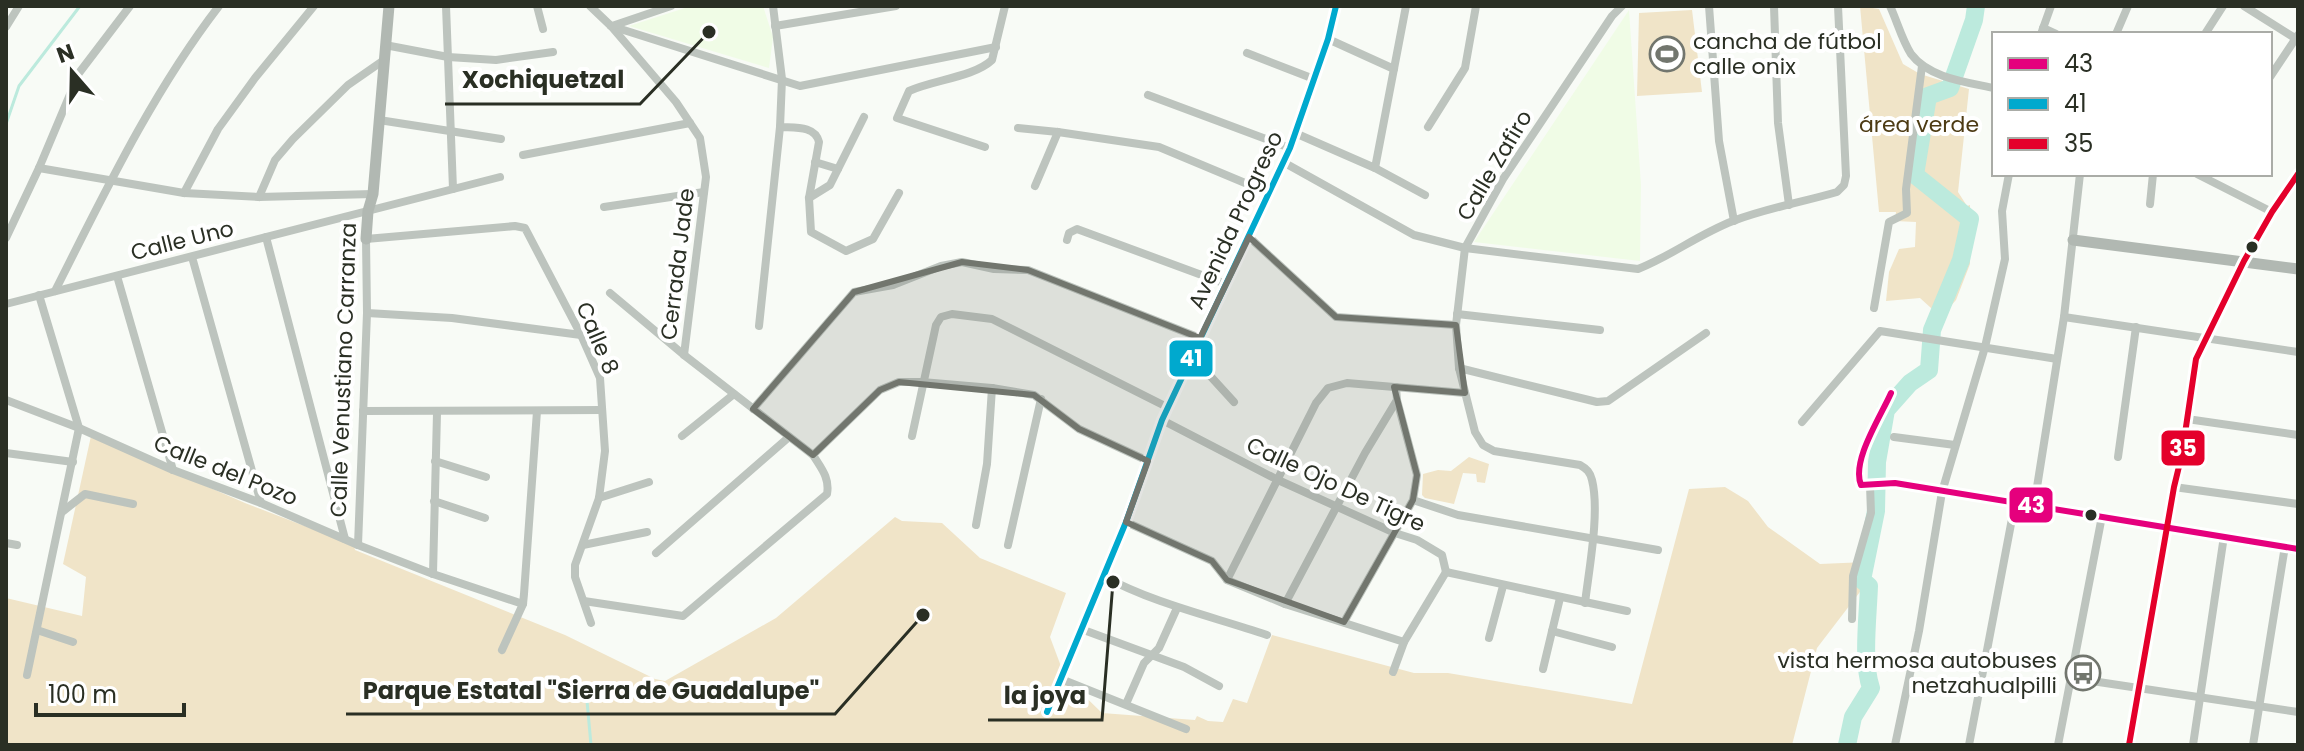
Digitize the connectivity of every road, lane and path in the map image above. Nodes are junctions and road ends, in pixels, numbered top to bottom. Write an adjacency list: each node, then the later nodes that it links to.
1 (19, 6): 27 (street)
2 (130, 6): 62 (street)
3 (219, 6): 71 (street)
4 (314, 6): 75 (street)
5 (389, 6): 34 (street, Calle Venustiano Carranza)
6 (446, 6): 38 (street)
7 (537, 6): 28 (street)
8 (590, 6): 25 (street, Cerrada Jade)
9 (671, 6): 25 (street)
10 (773, 6): 26 (street)
11 (896, 6): 26 (street)
12 (1005, 6): 35 (street)
13 (1336, 6): 33 (street, Avenida Progreso)
14 (1406, 6): 41 (street)
15 (1476, 6): 51 (street)
16 (1622, 6): 94 (street, Calle Zafiro)
17 (1709, 6): 87 (street)
18 (1774, 6): 83 (street)
19 (1838, 6): 83 (street)
20 (1890, 6): 40 (street)
21 (2051, 6): 29 (street)
22 (2128, 6): 30 (street)
23 (2223, 6): 31 (street)
24 (2244, 6): 32 (street)
25 (611, 26): 43 (street); 49 (street, Cerrada Jade)
26 (775, 26): 43 (street)
27 (6, 27)
28 (543, 29)
29 (2042, 31)
30 (2117, 32)
31 (2206, 32)
32 (2297, 37): 42 (street)
33 (1328, 39): 41 (street); 44 (street, Avenida Progreso)
34 (385, 45): 38 (street); 39 (street, Calle Venustiano Carranza)
35 (996, 47): 43 (street); 57 (street)
36 (553, 52): 38 (street)
37 (1247, 53): 44 (street)
38 (448, 57): 53 (street)
39 (384, 60): 48 (street, Calle Venustiano Carranza); 80 (street)
40 (1922, 66): 45 (street); 104 (street)
41 (1394, 69): 63 (street)
42 (2272, 74)
43 (782, 79): 50 (street)
44 (1314, 79): 55 (street, Avenida Progreso)
45 (1992, 88)
46 (1148, 95): 58 (street)
47 (864, 117): 64 (street)
48 (379, 120): 53 (street); 78 (street, Calle Venustiano Carranza)
49 (690, 123): 59 (street); 74 (street, Cerrada Jade)
50 (780, 127): 60 (street); 109 (street)
51 (1428, 127)
52 (1018, 128): 54 (street)
53 (451, 130): 56 (street); 73 (street)
54 (1058, 132): 72 (street); 77 (street)
55 (1295, 133): 58 (street, Avenida Progreso); 63 (street)
56 (501, 139)
57 (985, 147)
58 (1290, 148): 61 (street, Avenida Progreso)
59 (523, 155)
60 (815, 162): 64 (street); 81 (street)
61 (1283, 162): 77 (street, Avenida Progreso); 94 (street)
62 (39, 168): 71 (street); 90 (street)
63 (1375, 168): 79 (street)
64 (838, 169): 81 (street)
65 (2298, 174): 86 (street)
66 (2009, 176): 116 (street)
67 (2080, 176): 93 (street)
68 (2153, 176): 82 (street)
69 (2204, 176): 86 (street)
70 (500, 177): 73 (street, Calle Uno)
71 (110, 182): 75 (street); 100 (street)
72 (1035, 186)
73 (453, 189): 85 (street, Calle Uno)
74 (704, 192): 84 (street); 118 (street, Cerrada Jade)
75 (184, 193): 80 (street)
76 (899, 193): 81 (street)
77 (1269, 193): 89 (street, Avenida Progreso)
78 (373, 194): 80 (street); 85 (street, Calle Venustiano Carranza)
79 (1425, 195)
80 (259, 197)
81 (809, 198)
82 (2150, 204)
83 (1789, 205): 87 (street)
84 (604, 207)
85 (368, 211): 88 (street, Calle Uno); 91 (street, Calle Venustiano Carranza)
86 (2272, 212): 96 (street)
87 (1734, 221): 94 (street)
88 (266, 237): 95 (street, Calle Uno); 179 (street)
89 (1249, 237): 99 (street, Avenida Progreso); 108 (street)
90 (6, 238)
91 (366, 239): 105 (street, Calle Venustiano Carranza); 113 (street, Calle 8)
92 (1067, 240): 99 (street)
93 (2073, 240): 96 (street); 107 (street)
94 (1465, 248): 106 (street, Calle Zafiro)
95 (192, 257): 98 (street, Calle Uno); 164 (street)
96 (2244, 261): 97 (street); 115 (street)
97 (2298, 269)
98 (117, 276): 100 (street, Calle Uno); 154 (street)
99 (1226, 284): 114 (street, Avenida Progreso)
100 (55, 291): 102 (street, Calle Uno)
101 (610, 293): 118 (street)
102 (39, 295): 103 (street, Calle Uno); 141 (street)
103 (6, 304)
104 (1874, 308)
105 (367, 313): 113 (street); 135 (street, Calle Venustiano Carranza)
106 (1457, 314): 108 (street, Calle Zafiro); 111 (street)
107 (2064, 317): 110 (street); 120 (street)
108 (1456, 325): 121 (street, Calle Zafiro)
109 (759, 326)
110 (2136, 327): 115 (street); 150 (street)
111 (1600, 330)
112 (1706, 333): 121 (street)
113 (581, 335): 134 (street, Calle 8)
114 (1200, 338): 119 (street, Avenida Progreso); 133 (street)
115 (2206, 338): 117 (street); 138 (street)
116 (1985, 347): 120 (street); 140 (street); 147 (street)
117 (2298, 352)
118 (684, 355): 127 (street, Cerrada Jade)
119 (1192, 356): 131 (street); 132 (street, Avenida Progreso)
120 (2057, 359): 169 (street)
121 (1459, 368): 125 (street, Calle Zafiro)
122 (922, 382): 124 (street); 132 (street); 144 (street); 149 (street)
123 (1396, 387): 125 (street); 130 (street); 156 (street)
124 (992, 388): 128 (street); 174 (street)
125 (1465, 393): 180 (street, Calle Zafiro)
126 (1891, 393): 158 (street)
127 (734, 394): 133 (street, Cerrada Jade); 143 (street)
128 (1041, 399): 152 (street); 185 (street)
129 (6, 400): 141 (street, Calle del Pozo)
130 (1397, 400): 162 (street); 168 (street)
131 (1234, 402)
132 (1167, 407): 139 (street, Avenida Progreso)
133 (753, 409): 145 (street, Cerrada Jade)
134 (602, 410): 136 (street); 161 (street, Calle 8)
135 (363, 411): 137 (street); 183 (street, Calle Venustiano Carranza)
136 (537, 411): 137 (street); 198 (street)
137 (437, 413): 151 (street)
138 (2187, 419): 142 (street); 159 (street)
139 (1162, 420): 152 (street, Avenida Progreso); 156 (street, Calle Ojo De Tigre)
140 (1802, 422)
141 (79, 428): 153 (street); 154 (street, Calle del Pozo)
142 (2298, 435)
143 (682, 436)
144 (912, 436)
145 (789, 437): 149 (street, Cerrada Jade); 189 (street)
146 (1894, 437): 147 (street)
147 (1955, 445): 160 (street)
148 (6, 453): 153 (street)
149 (813, 455): 196 (street)
150 (2118, 457)
151 (435, 461): 155 (street); 163 (street)
152 (1148, 461): 173 (street, Avenida Progreso)
153 (73, 462): 170 (street)
154 (173, 470): 164 (street, Calle del Pozo)
155 (486, 477)
156 (1278, 480): 168 (street, Calle Ojo De Tigre); 193 (street)
157 (649, 482): 161 (street)
158 (1873, 485): 160 (street); 202 (street)
159 (2174, 487): 167 (street); 175 (street)
160 (1942, 492): 165 (street); 228 (street)
161 (599, 498): 184 (street, Calle 8)
162 (1413, 500): 177 (street); 180 (street)
163 (434, 501): 172 (street); 191 (street)
164 (261, 503): 179 (street, Calle del Pozo)
165 (2015, 503): 169 (street); 229 (street)
166 (133, 504): 170 (street)
167 (2298, 504)
168 (1336, 506): 177 (street, Calle Ojo De Tigre); 199 (street)
169 (2034, 506): 171 (street)
170 (62, 512): 206 (street)
171 (2102, 516): 175 (street); 218 (street)
172 (485, 518)
173 (1126, 522): 192 (street, Avenida Progreso); 193 (street)
174 (976, 525)
175 (2167, 527): 178 (street); 221 (street)
176 (647, 532): 184 (street)
177 (1395, 533): 190 (street, Calle Ojo De Tigre); 203 (street)
178 (2224, 536): 186 (street); 222 (street)
179 (345, 539): 183 (street, Calle del Pozo)
180 (1592, 539): 188 (street); 197 (street)
181 (6, 543): 182 (street)
182 (17, 545)
183 (358, 545): 191 (street, Calle del Pozo)
184 (583, 545): 196 (street, Calle 8)
185 (1008, 545)
186 (2285, 546): 187 (street); 224 (street)
187 (2298, 549)
188 (1658, 550)
189 (656, 553)
190 (1446, 572): 194 (street); 211 (street)
191 (433, 574): 198 (street, Calle del Pozo)
192 (1103, 576): 200 (street); 205 (street, Avenida Progreso)
193 (1227, 580): 199 (street)
194 (1503, 586): 195 (street); 209 (street)
195 (1560, 598): 197 (street); 207 (street)
196 (584, 601): 204 (street, Calle 8)
197 (1585, 603): 201 (street)
198 (523, 604): 213 (street)
199 (1285, 604): 203 (street)
200 (1177, 608): 208 (street); 214 (street)
201 (1627, 611)
202 (1852, 619)
203 (1344, 622): 211 (street)
204 (591, 623)
205 (1081, 629): 214 (street); 219 (street, Avenida Progreso)
206 (37, 630): 210 (street); 217 (street)
207 (1552, 631): 212 (street); 215 (street)
208 (1267, 635)
209 (1489, 638)
210 (73, 642)
211 (1404, 642): 216 (street)
212 (1612, 647)
213 (502, 650)
214 (1152, 656): 220 (street); 223 (street)
215 (1543, 669)
216 (1393, 672)
217 (27, 675)
218 (2072, 678): 221 (street); 230 (street)
219 (1061, 679): 223 (street); 225 (street, Avenida Progreso)
220 (1219, 686)
221 (2140, 688): 222 (street); 231 (street)
222 (2200, 698): 224 (street); 232 (street)
223 (1126, 704): 227 (street)
224 (2260, 707): 226 (street); 233 (street)
225 (1047, 712)
226 (2298, 712)
227 (1186, 729)
228 (1895, 745)
229 (1969, 745)
230 (2058, 745)
231 (2129, 745)
232 (2193, 745)
233 (2253, 745)

